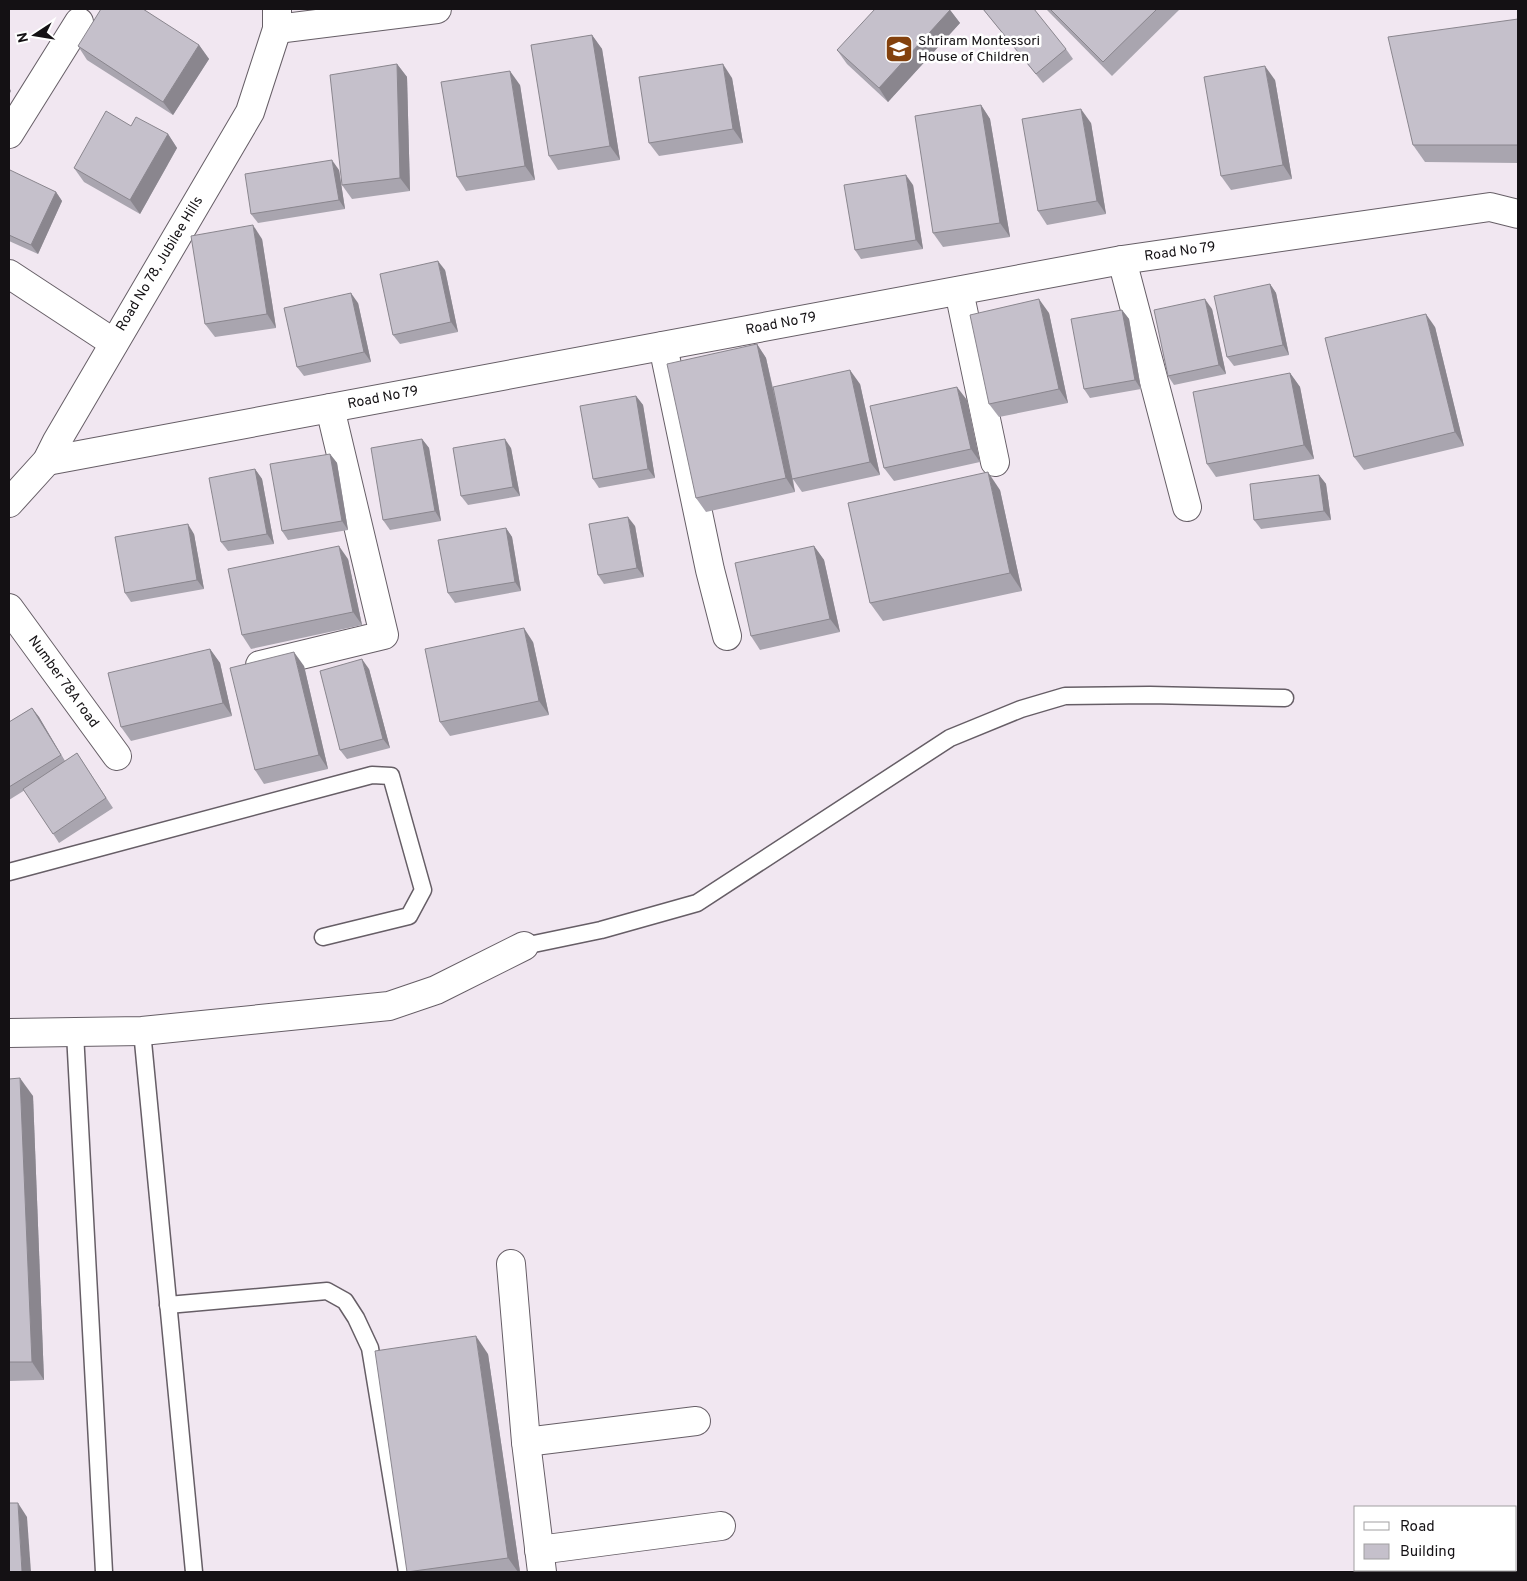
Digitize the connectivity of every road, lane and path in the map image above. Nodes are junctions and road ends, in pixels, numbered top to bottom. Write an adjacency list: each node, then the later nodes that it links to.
1 (436, 9): 2 (street)
2 (277, 19): 9 (street, Road No 78, Jubilee Hills)
3 (78, 22): 4 (street)
4 (9, 134)
5 (1518, 214): 6 (street, Road No 79)
6 (1122, 260): 8 (street, Road No 79); 15 (street)
7 (9, 274): 9 (street)
8 (959, 290): 10 (street, Road No 79); 13 (street)
9 (114, 343): 12 (street, Road No 78, Jubilee Hills)
10 (663, 346): 11 (street, Road No 79); 17 (street)
11 (330, 408): 12 (street, Road No 79); 18 (street)
12 (47, 461): 14 (street, Road No 78, Jubilee Hills)
13 (995, 462)
14 (9, 503)
15 (1188, 507)
16 (9, 608): 20 (street, Number 78A road)
17 (727, 636)
18 (258, 666)
19 (1285, 698): 23 (lane)
20 (117, 756)
21 (9, 872): 22 (lane)
22 (323, 937)
23 (524, 946): 24 (street)
24 (142, 1031): 25 (street); 28 (lane)
25 (74, 1032): 26 (street); 33 (lane)
26 (9, 1034)
27 (511, 1264): 30 (street)
28 (168, 1305): 34 (lane); 35 (lane)
29 (696, 1421): 30 (street)
30 (526, 1442): 32 (street)
31 (721, 1526): 32 (street)
32 (541, 1561)
33 (104, 1572)
34 (194, 1572)
35 (407, 1572)

